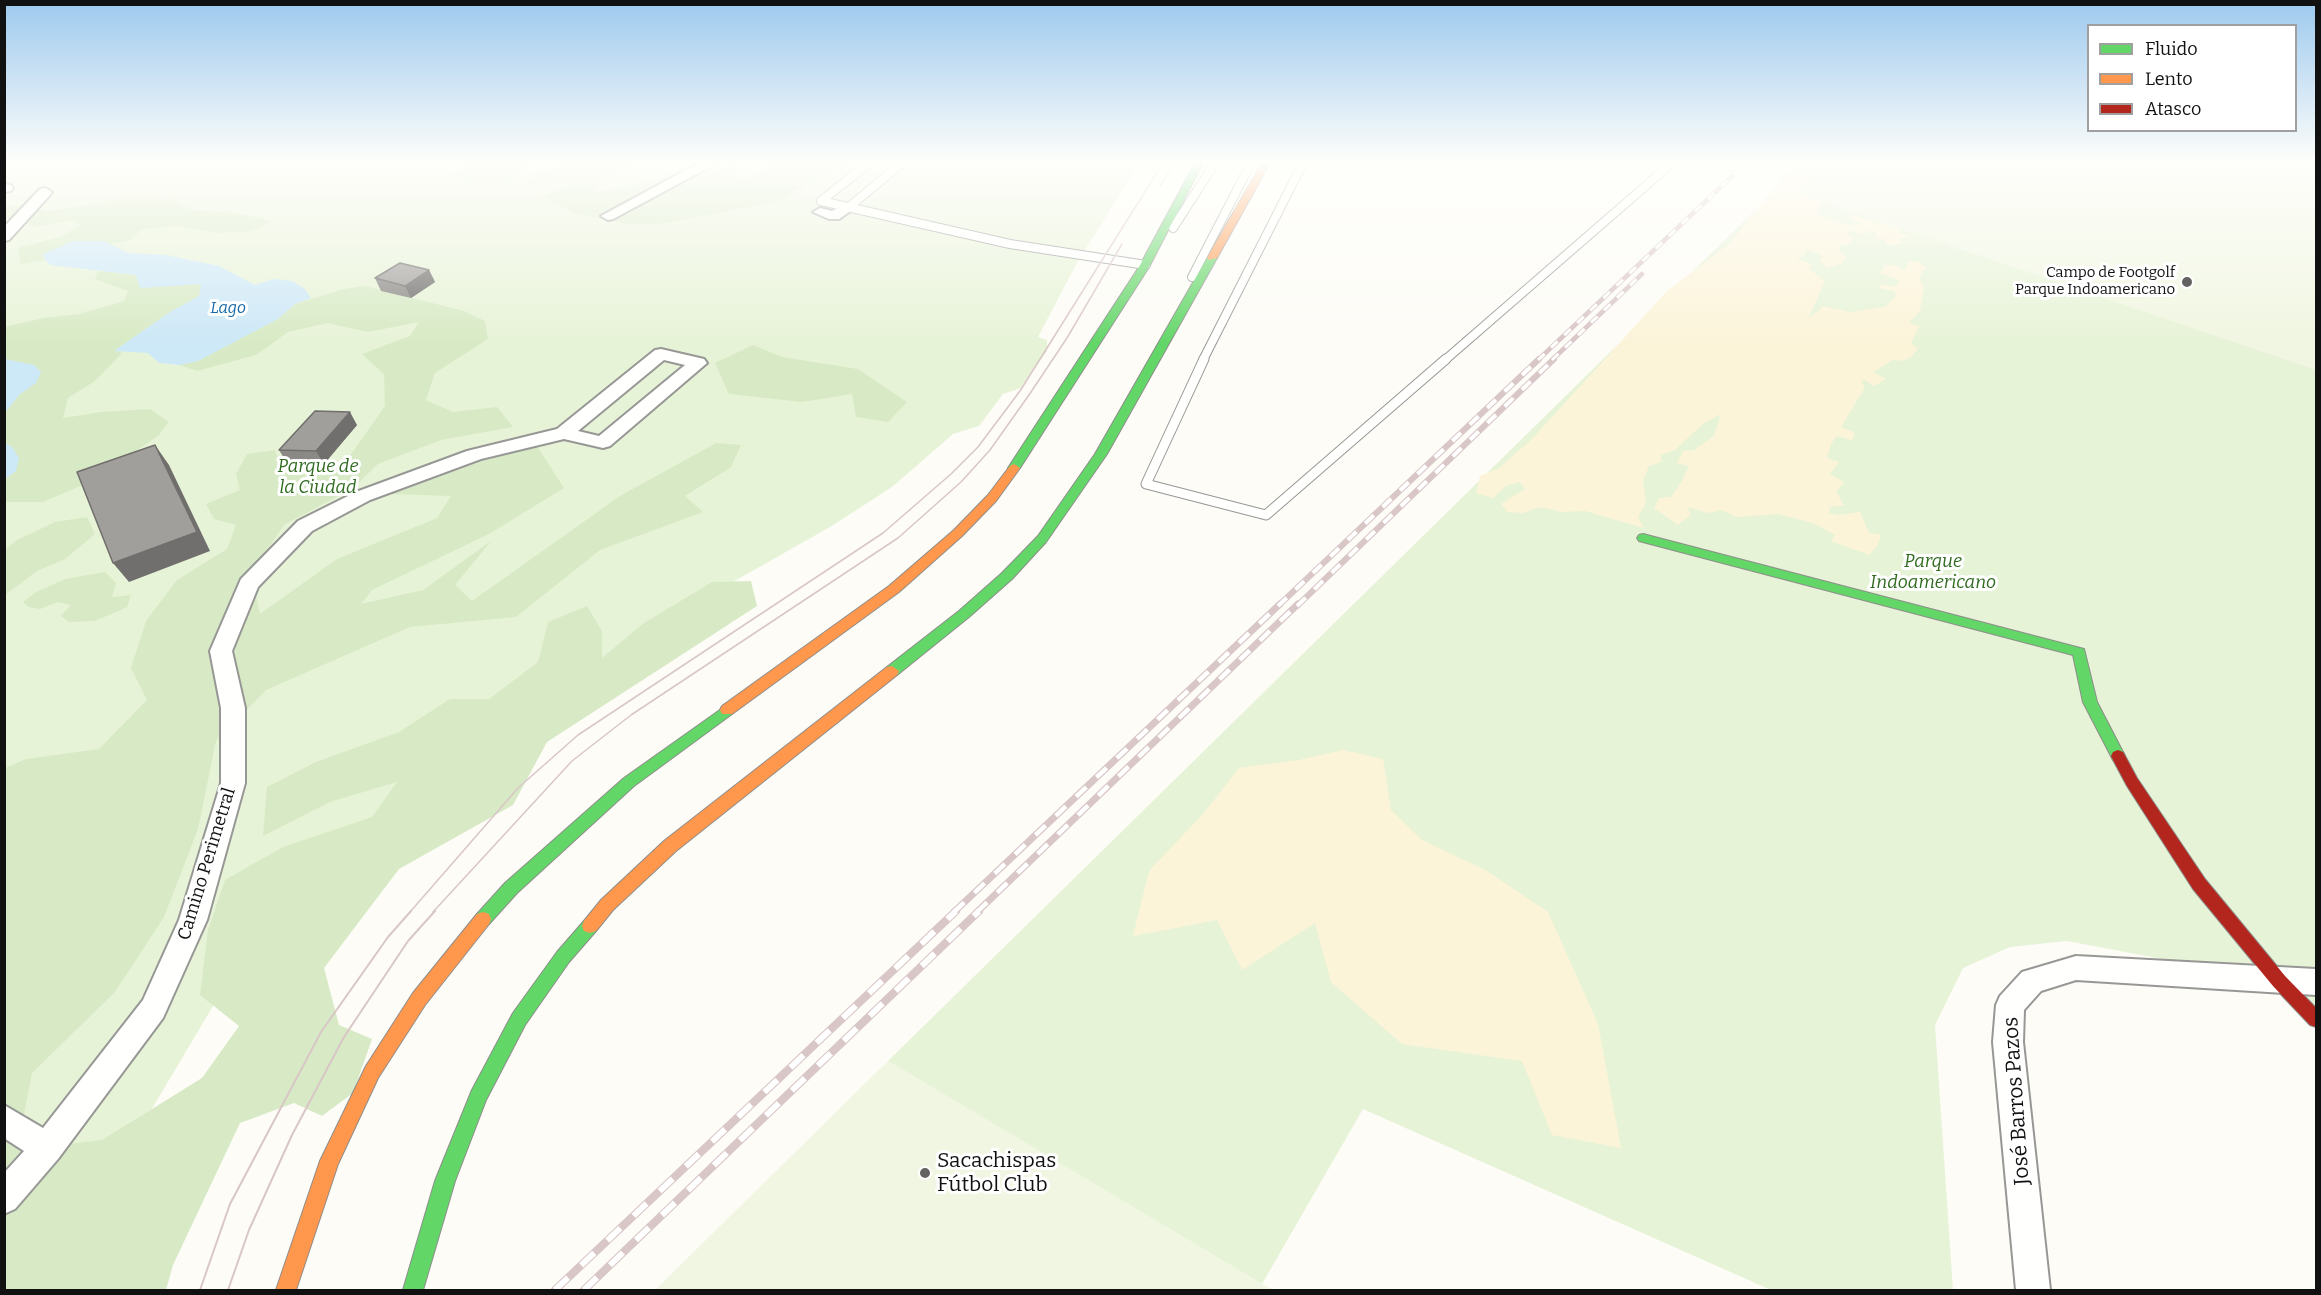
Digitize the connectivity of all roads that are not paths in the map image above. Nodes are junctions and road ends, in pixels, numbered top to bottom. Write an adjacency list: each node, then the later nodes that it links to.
1 (16, 223): 9 (street)
2 (921, 223): 10 (lane)
3 (1167, 223): 10 (main road)
4 (1176, 223): 10 (lane)
5 (1219, 223): 11 (lane)
6 (1233, 223): 11 (main road)
7 (1273, 223): 8 (lane)
8 (1602, 223)
9 (4, 237)
10 (1144, 267): 19 (main road)
11 (1166, 344): 20 (main road)
12 (563, 425): 12 (street, Camino Perimetral); 17 (street, Camino Perimetral)
13 (1643, 538): 14 (main road)
14 (2279, 981): 15 (street, José Barros Pazos); 21 (street, José Barros Pazos)
15 (2313, 1004)
16 (4, 1120): 17 (street)
17 (47, 1148): 18 (street, Camino Perimetral)
18 (4, 1198)
19 (286, 1290)
20 (413, 1290)
21 (2033, 1290)

